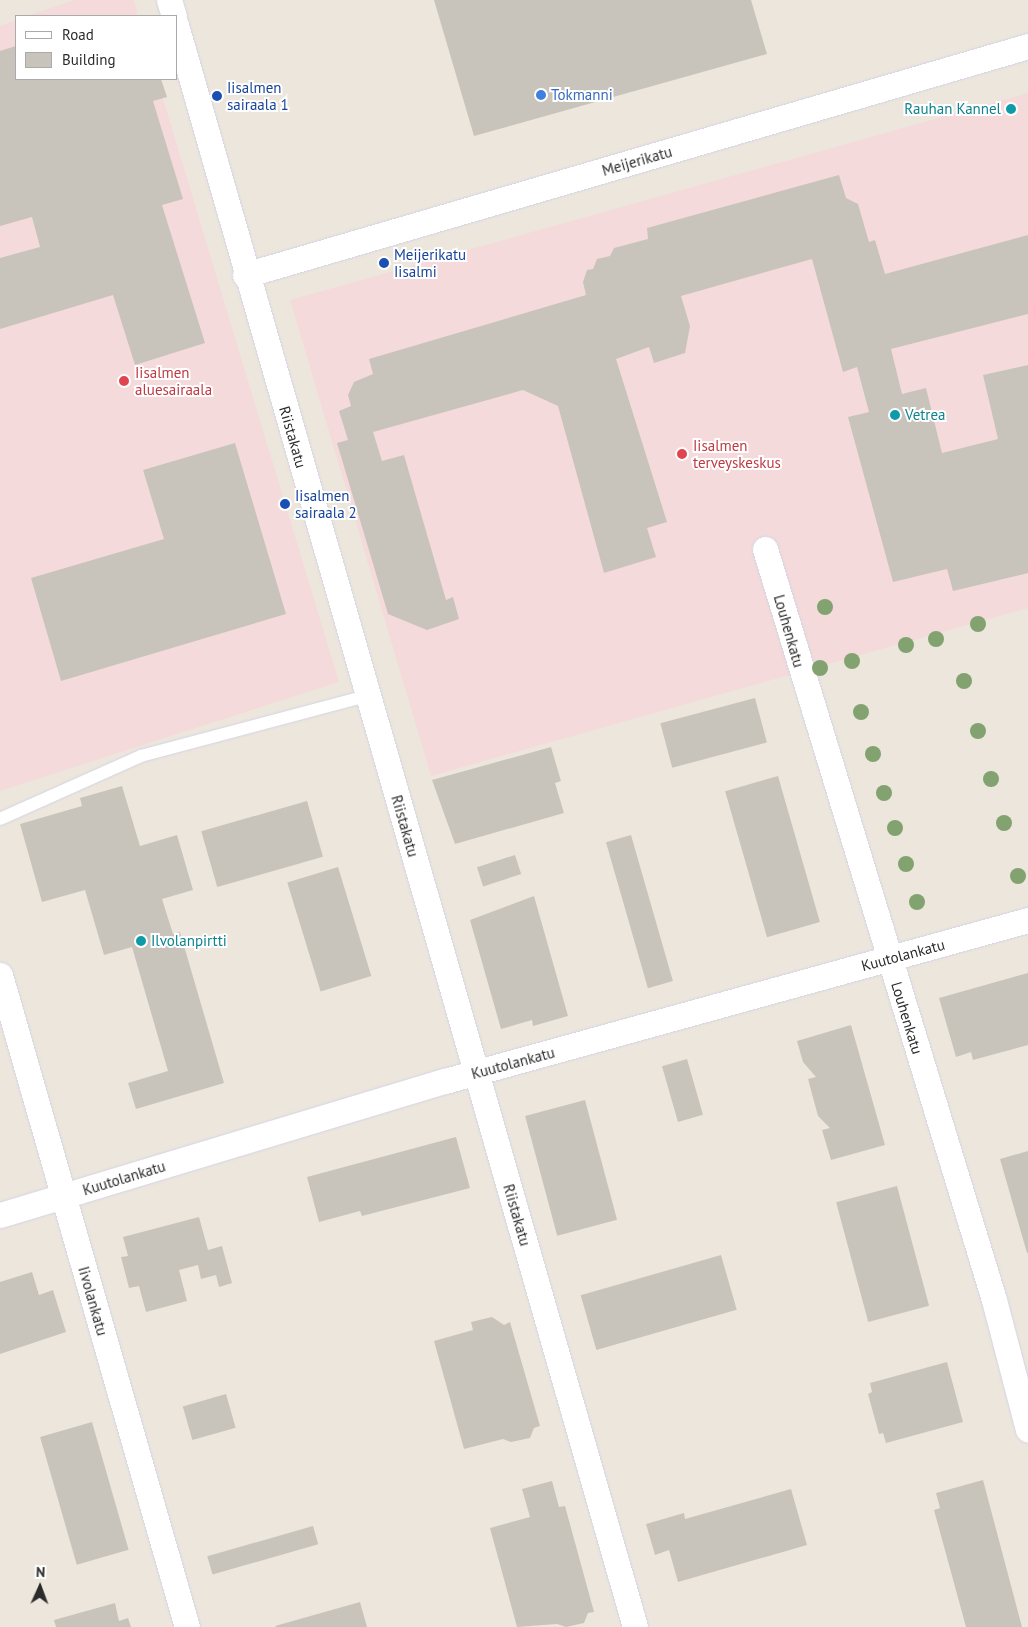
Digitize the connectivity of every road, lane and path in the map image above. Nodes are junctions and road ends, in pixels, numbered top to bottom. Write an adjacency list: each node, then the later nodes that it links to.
1 (170, 0): 2 (street)
2 (174, 15)
3 (178, 32): 5 (street, Riistakatu)
4 (1028, 46): 5 (street, Meijerikatu)
5 (245, 275): 7 (street, Riistakatu)
6 (765, 549): 10 (street, Louhenkatu)
7 (367, 696): 8 (lane); 12 (street, Riistakatu)
8 (0, 819)
9 (1028, 920): 10 (street, Kuutolankatu)
10 (888, 959): 12 (street, Kuutolankatu); 15 (street, Louhenkatu)
11 (0, 975): 13 (street, Iivolankatu)
12 (476, 1073): 13 (street, Kuutolankatu); 17 (street, Riistakatu)
13 (63, 1196): 14 (street, Kuutolankatu); 16 (street, Iivolankatu)
14 (0, 1215)
15 (1028, 1430)
16 (187, 1627)
17 (636, 1627)

